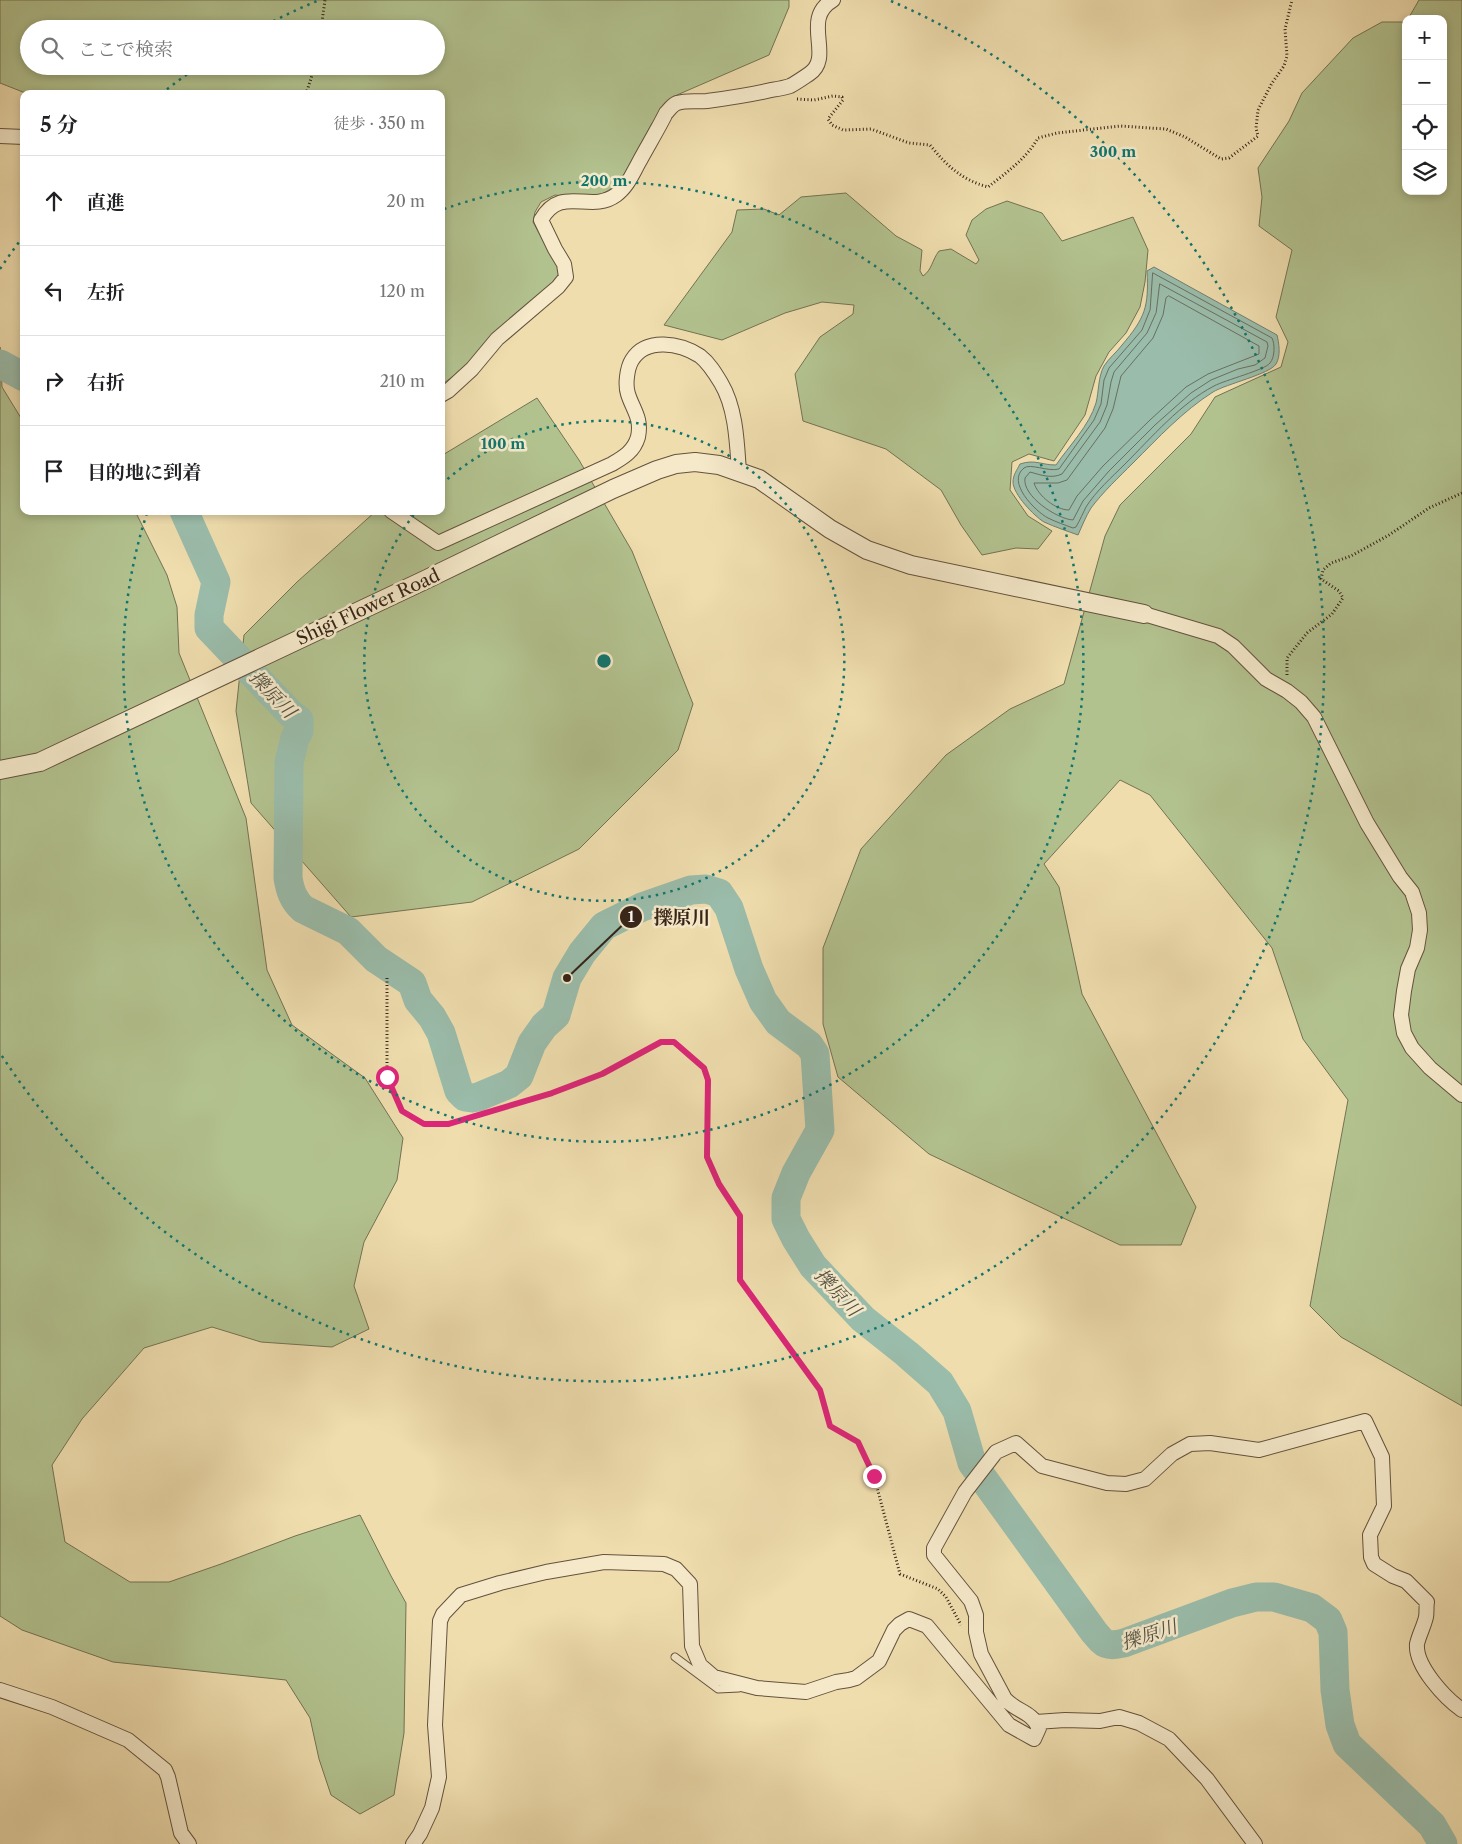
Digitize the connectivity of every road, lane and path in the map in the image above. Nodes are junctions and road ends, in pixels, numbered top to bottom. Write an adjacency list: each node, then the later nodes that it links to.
1 (325, 0): 4 (path)
2 (834, 0): 10 (street)
3 (1292, 0): 7 (path)
4 (322, 20)
5 (312, 75): 6 (path)
6 (307, 90)
7 (796, 99)
8 (0, 136): 9 (street)
9 (20, 136)
10 (445, 393)
11 (740, 472): 13 (street); 14 (street, Shigi Flower Road); 16 (street, Shigi Flower Road)
12 (1462, 493): 15 (path)
13 (398, 515)
14 (1144, 614): 15 (street)
15 (1287, 691): 18 (street)
16 (0, 770)
17 (387, 978): 19 (path)
18 (1462, 1095)
19 (963, 1628)
20 (675, 1657): 21 (lane)
21 (757, 1688): 24 (street); 26 (street)
22 (0, 1690): 25 (street)
23 (1462, 1710): 24 (street)
24 (1036, 1722): 27 (street)
25 (189, 1844)
26 (413, 1844)
27 (1255, 1844)

